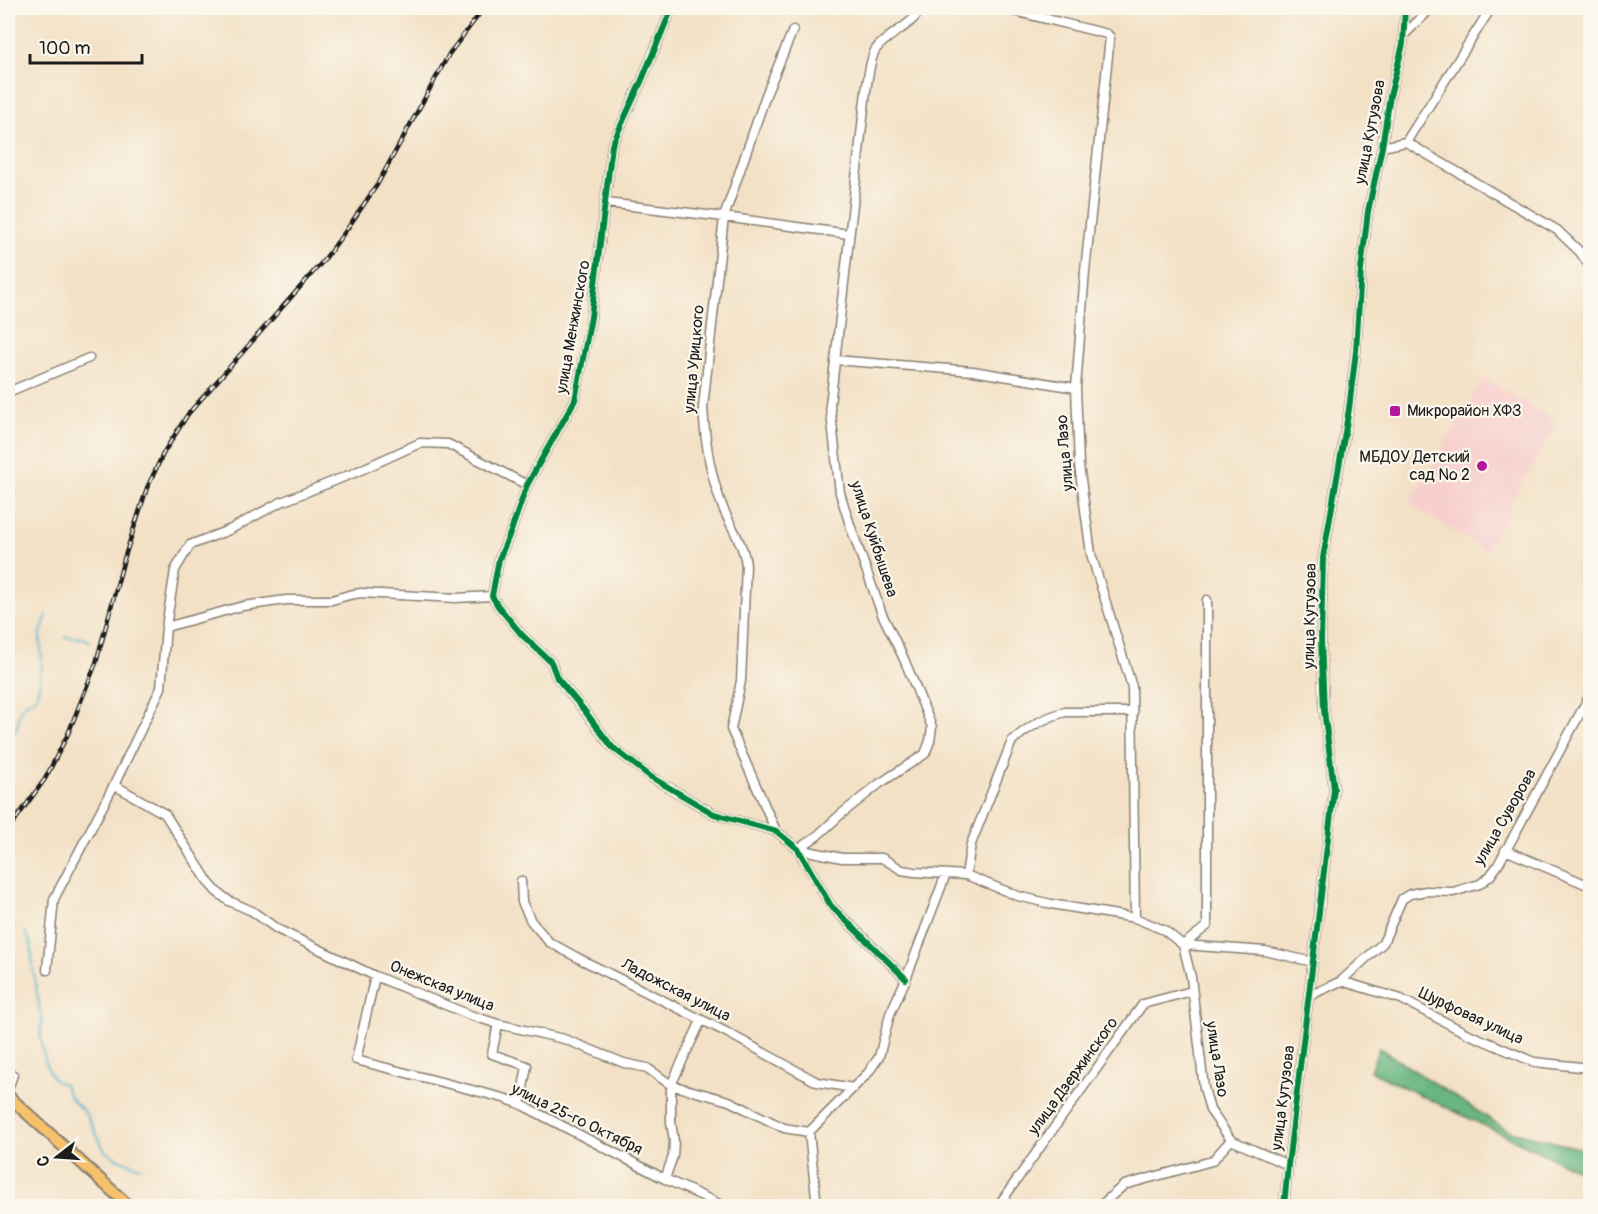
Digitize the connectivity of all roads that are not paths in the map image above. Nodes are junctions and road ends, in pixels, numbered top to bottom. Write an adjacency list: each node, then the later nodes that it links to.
1 (672, 8): 11 (street, улица Менжинского)
2 (920, 8): 13 (street, улица Куйбышева)
3 (1002, 8): 17 (street, улица Лазо)
4 (1405, 8): 8 (street, улица Кутузова)
5 (1431, 8): 8 (street)
6 (1491, 8): 9 (street)
7 (793, 30): 12 (street, улица Урицкого)
8 (1404, 35): 10 (street, улица Кутузова)
9 (1406, 142): 10 (street); 14 (street)
10 (1382, 147): 35 (street, улица Кутузова)
11 (606, 203): 12 (street); 19 (street, улица Менжинского)
12 (724, 216): 13 (street); 26 (street, улица Урицкого)
13 (849, 234): 16 (street, улица Куйбышева)
14 (1590, 267)
15 (89, 358): 18 (street)
16 (835, 360): 17 (street); 27 (street, улица Куйбышева)
17 (1076, 388): 24 (street, улица Лазо)
18 (8, 392)
19 (527, 485): 20 (street, улица Менжинского); 22 (street)
20 (492, 596): 22 (street); 26 (street)
21 (1207, 600): 34 (street)
22 (166, 627): 25 (street)
23 (1590, 695): 28 (street, улица Суворова)
24 (1133, 712): 30 (street); 33 (street, улица Лазо)
25 (114, 785): 36 (street); 37 (street, Онежская улица)
26 (776, 831): 27 (street)
27 (798, 849): 29 (street); 38 (street)
28 (1505, 850): 32 (street); 39 (street, улица Суворова)
29 (946, 874): 30 (street); 38 (street)
30 (966, 875): 33 (street)
31 (520, 881): 42 (street, Ладожская улица)
32 (1590, 886)
33 (1135, 918): 34 (street)
34 (1183, 945): 35 (street); 40 (street, улица Лазо)
35 (1313, 962): 41 (street, улица Кутузова)
36 (47, 970)
37 (375, 976): 43 (street, Онежская улица); 50 (street, улица 25-го Октября)
38 (906, 979): 47 (street)
39 (1341, 981): 41 (street, улица Суворова); 44 (street, Шурфовая улица)
40 (1192, 991): 52 (street, улица Лазо); 58 (street, улица Дзержинского)
41 (1309, 996): 53 (street, улица Кутузова)
42 (701, 1021): 46 (street); 47 (street, Ладожская улица)
43 (498, 1024): 46 (street, Онежская улица); 50 (street)
44 (1590, 1068)
45 (13, 1075): 48 (street)
46 (671, 1085): 51 (street, Онежская улица); 54 (street)
47 (853, 1088): 51 (street)
48 (8, 1089)
49 (8, 1096): 55 (main road)
50 (519, 1104): 54 (street, улица 25-го Октября)
51 (809, 1132): 57 (street)
52 (1231, 1140): 53 (street); 59 (street)
53 (1288, 1165): 60 (street)
54 (665, 1179): 56 (street, улица 25-го Октября)
55 (129, 1206)
56 (724, 1206)
57 (820, 1206)
58 (998, 1206)
59 (1100, 1206)
60 (1284, 1206)

